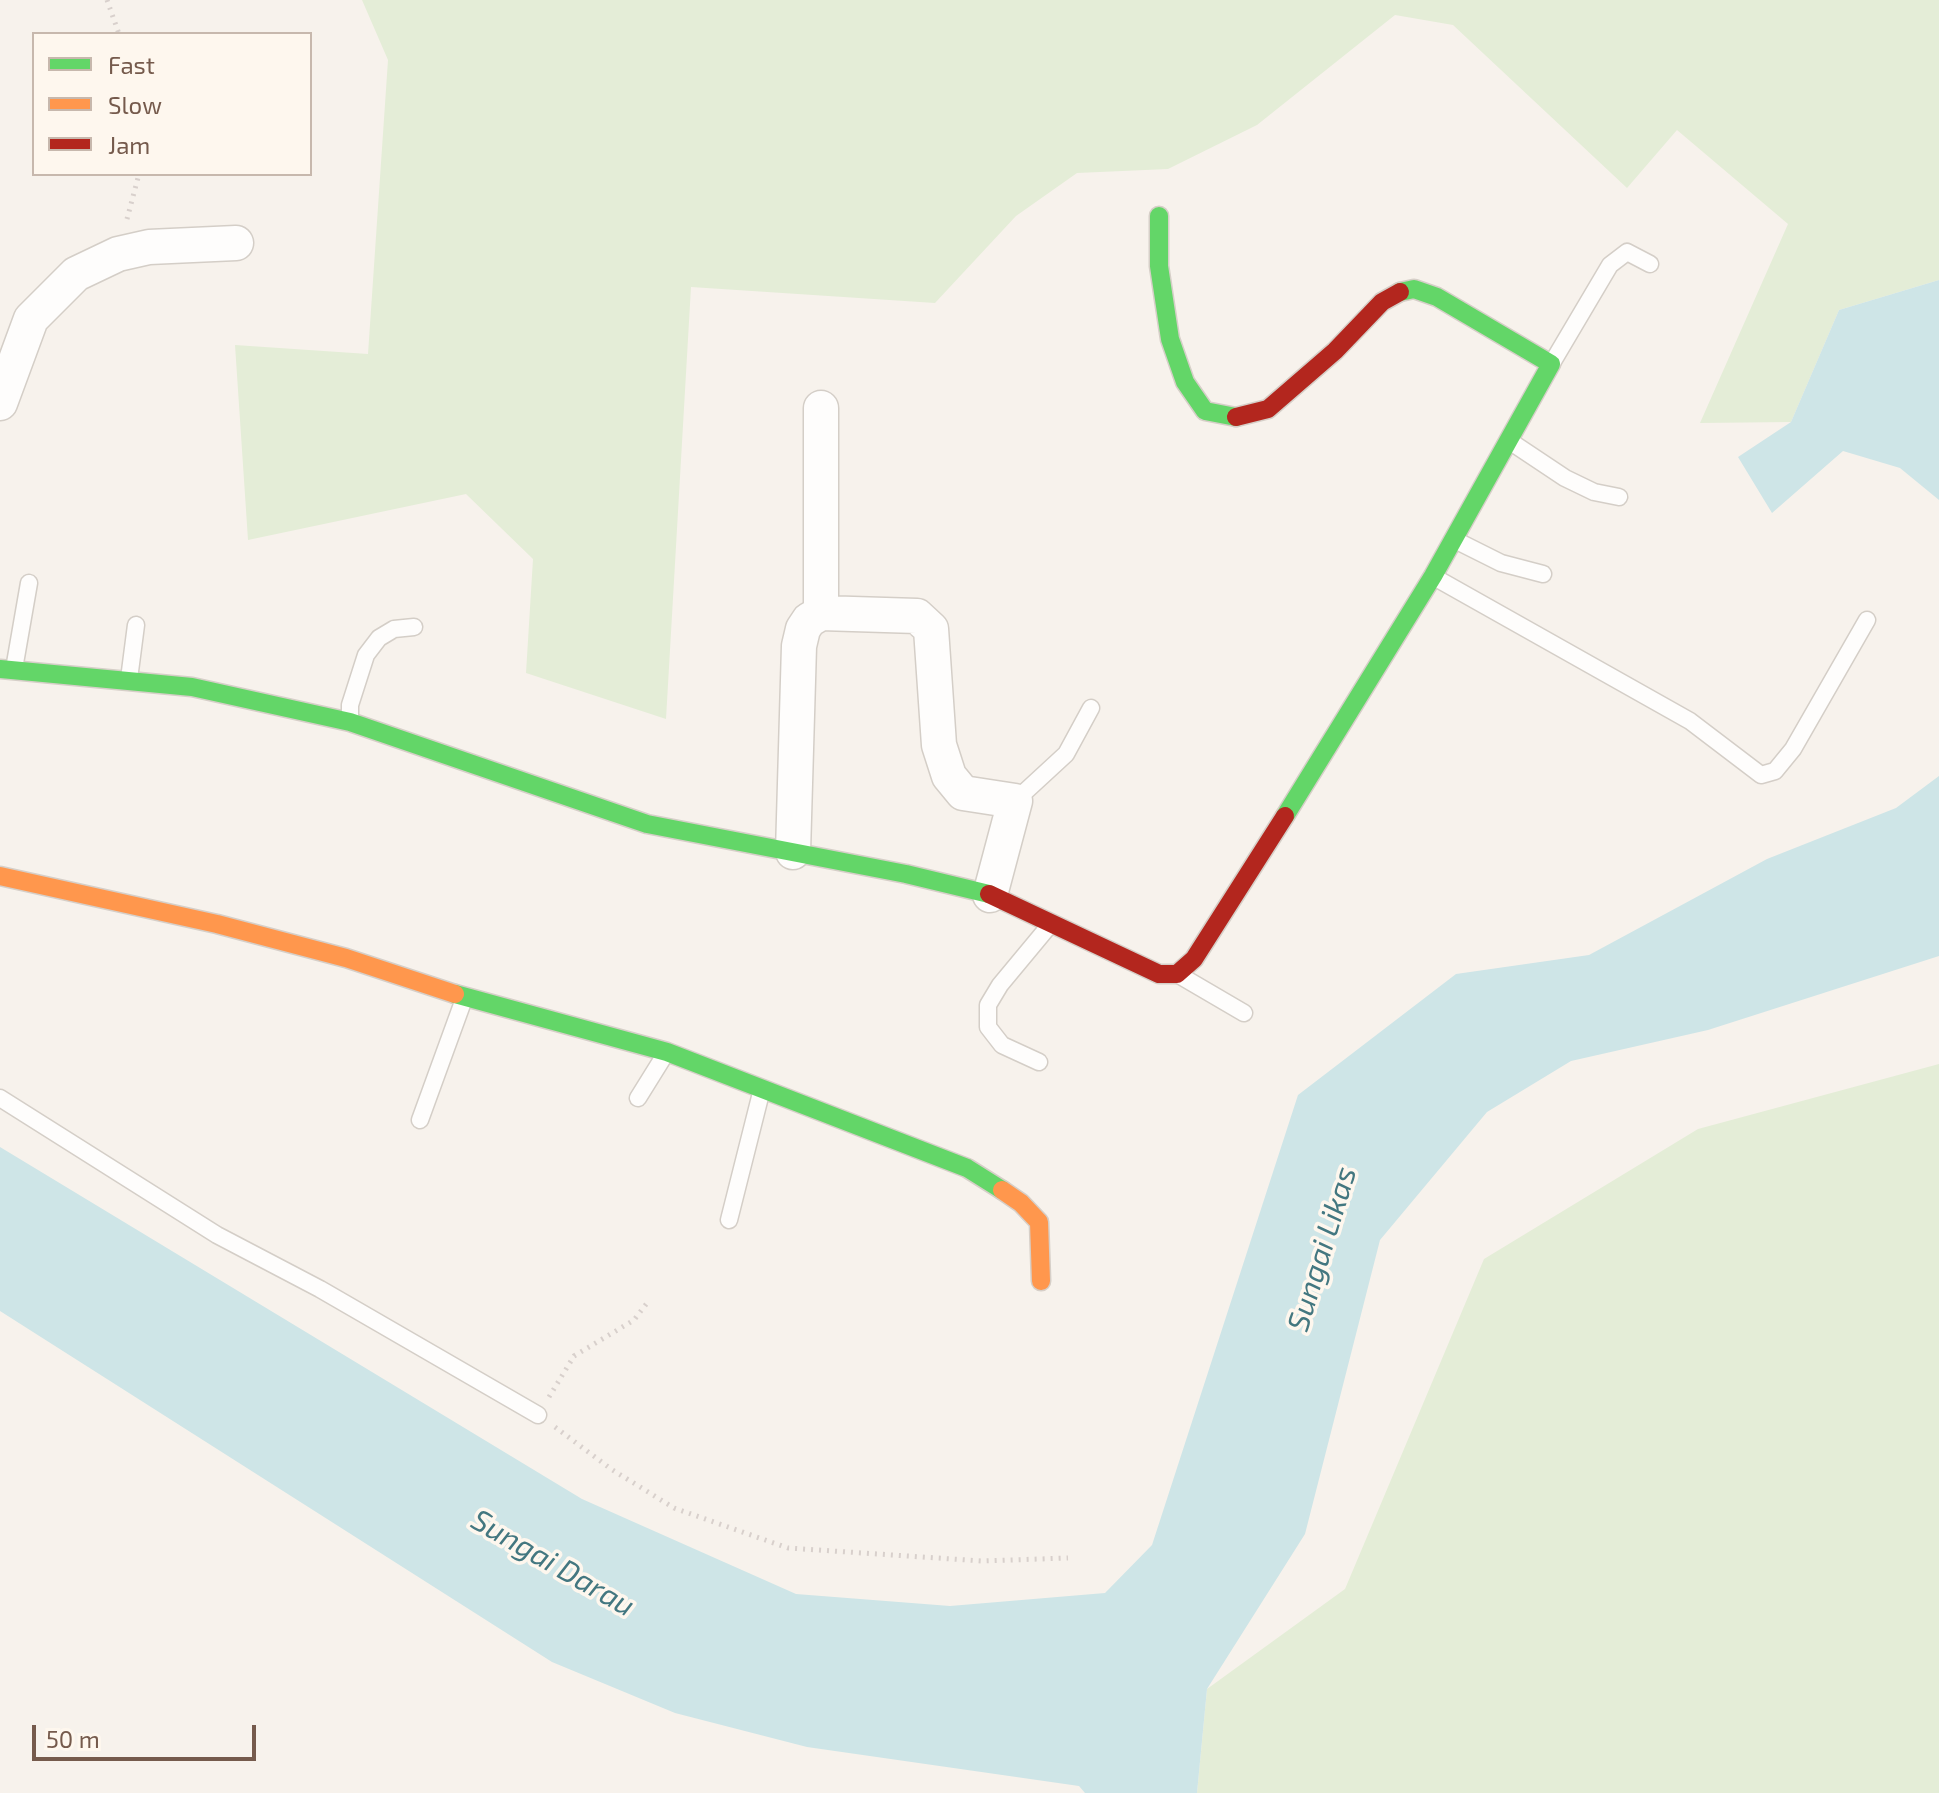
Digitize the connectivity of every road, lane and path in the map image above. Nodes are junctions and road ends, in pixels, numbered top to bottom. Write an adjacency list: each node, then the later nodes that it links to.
1 (107, 0): 2 (path)
2 (118, 32)
3 (138, 176): 6 (path)
4 (1159, 216): 8 (street)
5 (236, 243): 6 (street)
6 (118, 254): 9 (street)
7 (1650, 264): 8 (lane)
8 (1551, 364): 11 (street)
9 (0, 403)
10 (821, 408): 17 (street)
11 (1510, 441): 12 (lane); 13 (street)
12 (1619, 497)
13 (1454, 539): 14 (lane); 15 (street)
14 (1543, 574)
15 (1433, 576): 18 (lane); 30 (street)
16 (29, 583): 21 (lane)
17 (821, 613): 25 (street); 26 (street)
18 (1867, 620)
19 (136, 625): 22 (lane)
20 (414, 627): 24 (lane)
21 (7, 670): 22 (street)
22 (129, 679): 24 (street)
23 (1091, 708): 25 (lane)
24 (350, 722): 26 (street)
25 (1015, 801): 28 (street)
26 (793, 852): 28 (street)
27 (0, 876): 31 (street)
28 (990, 895): 29 (street)
29 (1050, 925): 30 (street); 34 (lane)
30 (1177, 974): 32 (lane)
31 (464, 997): 33 (street); 38 (lane)
32 (1244, 1013)
33 (667, 1052): 35 (street); 37 (lane)
34 (1039, 1062)
35 (762, 1087): 39 (lane); 40 (street)
36 (0, 1098): 42 (lane)
37 (638, 1098)
38 (420, 1120)
39 (729, 1220)
40 (1041, 1281)
41 (647, 1303): 42 (path)
42 (538, 1415): 43 (path)
43 (1068, 1558)

